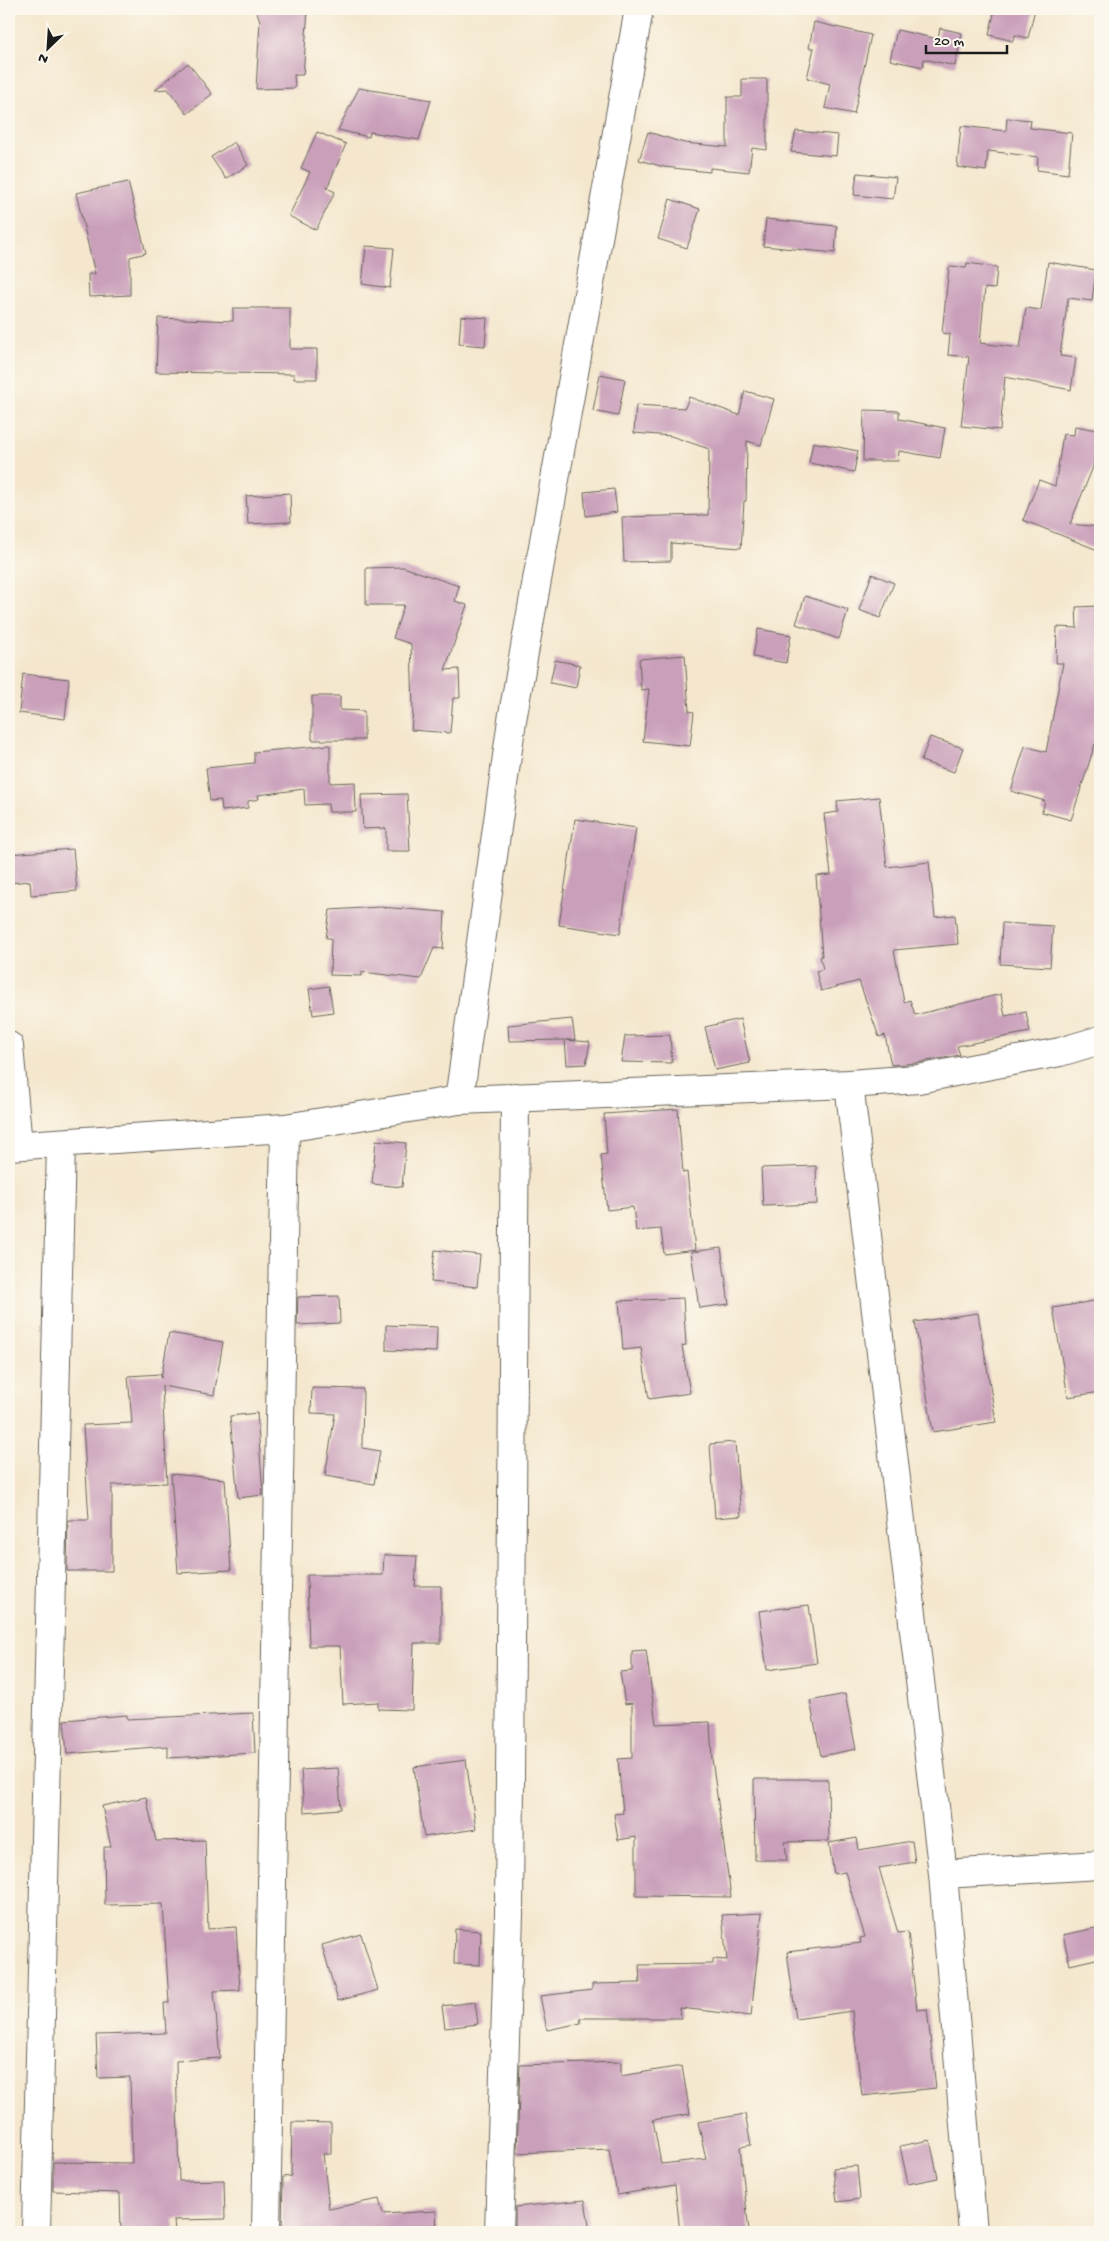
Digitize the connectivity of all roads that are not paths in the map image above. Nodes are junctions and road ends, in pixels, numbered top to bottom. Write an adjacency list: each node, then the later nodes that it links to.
1 (639, 9): 6 (street)
2 (1100, 1040): 4 (street)
3 (9, 1046): 9 (street)
4 (849, 1084): 5 (street); 11 (street)
5 (515, 1097): 6 (street); 14 (street)
6 (459, 1100): 7 (street)
7 (285, 1128): 8 (street); 13 (street)
8 (61, 1143): 9 (street); 12 (street)
9 (13, 1145)
10 (1100, 1865): 11 (street)
11 (943, 1874): 15 (street)
12 (36, 2232)
13 (266, 2232)
14 (499, 2232)
15 (973, 2232)

